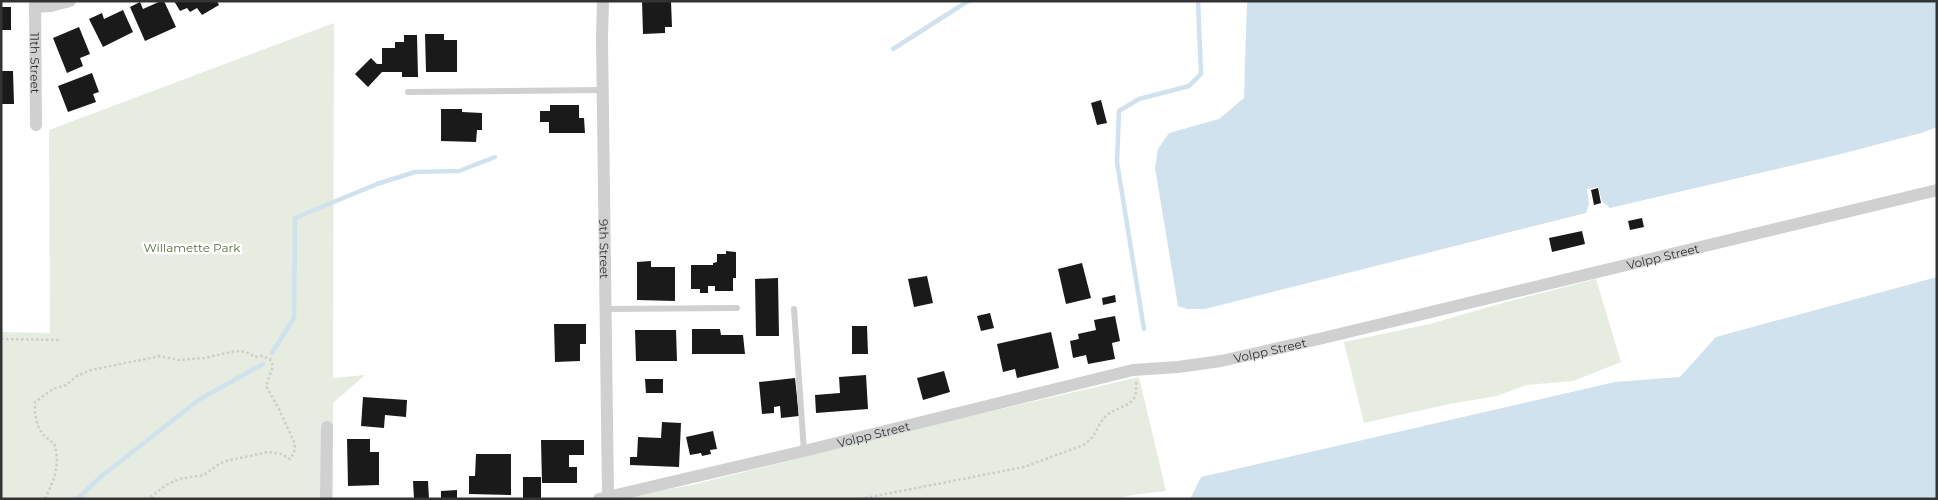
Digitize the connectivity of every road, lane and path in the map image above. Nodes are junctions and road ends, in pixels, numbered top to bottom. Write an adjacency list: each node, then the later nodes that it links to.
1 (70, 1): 3 (street)
2 (604, 1): 4 (street, 9th Street)
3 (35, 4): 6 (street, 11th Street)
4 (604, 90): 5 (lane); 10 (street, 9th Street)
5 (408, 92)
6 (36, 125)
7 (1937, 190): 13 (street, Volpp Street)
8 (737, 308): 10 (lane)
9 (794, 308): 15 (lane)
10 (606, 309): 16 (street, 9th Street)
11 (1, 339): 12 (path)
12 (59, 340)
13 (1133, 370): 15 (street, Volpp Street); 20 (path)
14 (327, 428): 19 (street)
15 (804, 451): 16 (street, Volpp Street)
16 (604, 498)
17 (45, 499): 18 (path)
18 (148, 499)
19 (326, 499)
20 (860, 499)

